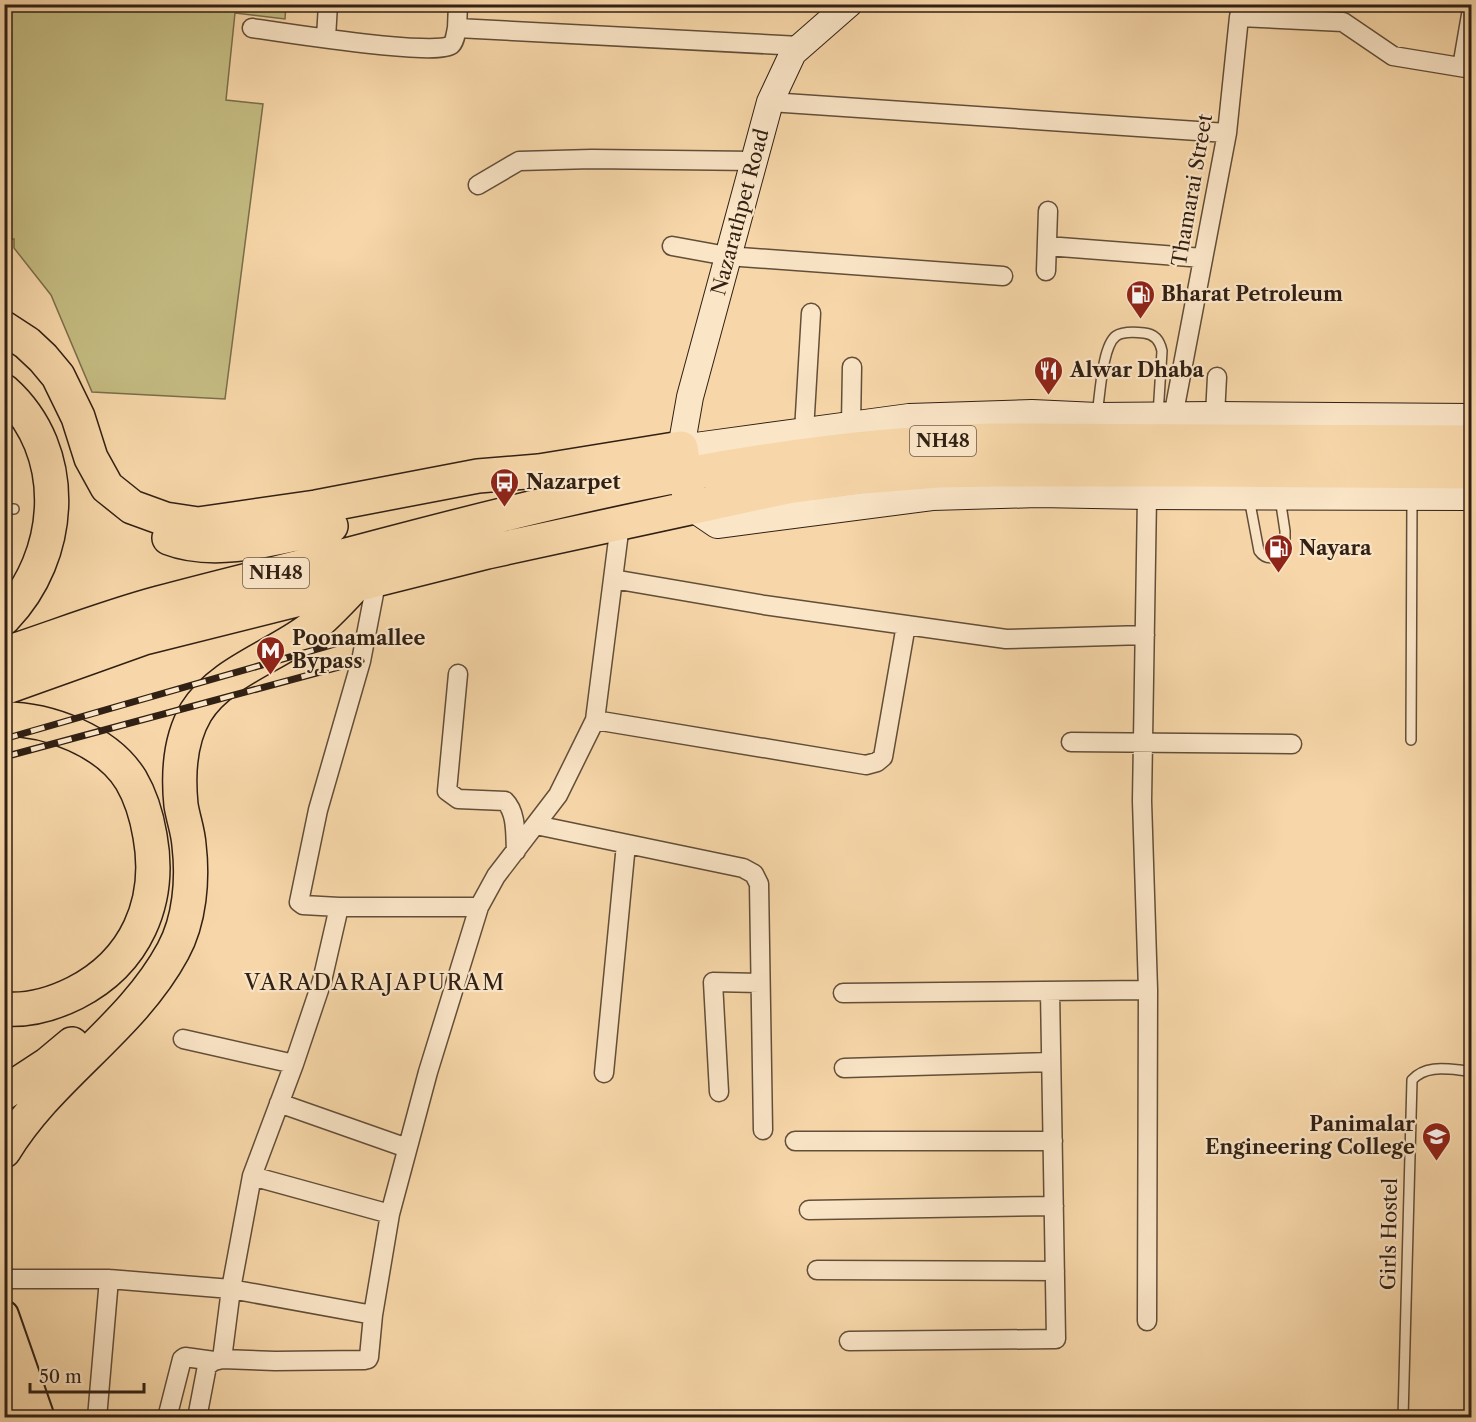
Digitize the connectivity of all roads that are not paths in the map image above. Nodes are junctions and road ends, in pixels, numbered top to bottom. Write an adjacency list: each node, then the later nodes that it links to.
1 (328, 4): 11 (street)
2 (458, 4): 10 (street)
3 (849, 4): 12 (street, Nazarathpet Road)
4 (1350, 4): 8 (street)
5 (1465, 4): 6 (street)
6 (1472, 7): 13 (street)
7 (1240, 11): 8 (street); 15 (street, Thamarai Street)
8 (1343, 22): 13 (street)
9 (252, 28): 11 (street)
10 (457, 28): 11 (street); 12 (street)
11 (326, 38)
12 (801, 46): 14 (street, Nazarathpet Road)
13 (1467, 68)
14 (770, 102): 15 (street); 16 (street, Nazarathpet Road)
15 (1227, 133): 22 (street, Thamarai Street)
16 (753, 161): 17 (street); 21 (street, Nazarathpet Road)
17 (478, 185)
18 (1048, 211): 20 (street)
19 (672, 246): 21 (street)
20 (1047, 246): 22 (street); 23 (street)
21 (727, 256): 24 (street); 39 (street, Nazarathpet Road)
22 (1203, 258): 32 (street, Thamarai Street)
23 (1046, 271)
24 (1003, 276)
25 (811, 313): 37 (street)
26 (4, 328): 39 (highway)
27 (4, 341): 46 (highway)
28 (852, 367): 34 (street)
29 (1217, 377): 31 (street)
30 (4, 391): 51 (highway)
31 (1215, 415): 32 (street); 36 (street)
32 (1166, 417): 35 (street); 35 (lane)
33 (1472, 417): 36 (street)
34 (851, 424): 35 (street); 37 (street)
35 (1082, 424): 36 (highway, NH48); 39 (highway, NH48)
36 (1425, 429): 38 (highway, NH48)
37 (804, 431): 39 (street)
38 (1472, 442)
39 (683, 461): 45 (highway); 46 (highway, NH48)
40 (1472, 472): 41 (highway, NH48)
41 (1269, 488): 41 (lane); 42 (street); 43 (street); 45 (highway, NH48)
42 (1147, 496): 45 (street); 53 (street)
43 (1412, 496): 44 (street); 59 (lane)
44 (1472, 497)
45 (692, 508): 47 (highway, NH48)
46 (470, 523): 54 (highway, NH48)
47 (620, 524): 48 (street); 49 (highway, NH48)
48 (613, 579): 52 (street); 58 (street)
49 (366, 581): 50 (highway, NH48); 66 (street); 86 (highway)
50 (320, 595): 56 (highway, NH48); 80 (highway)
51 (7, 616)
52 (906, 625): 53 (street); 58 (street)
53 (1145, 635): 61 (street)
54 (4, 654)
55 (458, 674): 65 (street)
56 (4, 688)
57 (4, 719): 72 (highway)
58 (595, 720): 63 (street)
59 (1411, 740)
60 (1071, 742): 61 (street)
61 (1144, 743): 62 (street); 69 (street)
62 (1292, 744)
63 (536, 825): 64 (street); 65 (street)
64 (626, 844): 68 (street); 78 (street)
65 (516, 851): 67 (street)
66 (339, 907): 67 (street); 75 (street)
67 (479, 907): 85 (street)
68 (760, 982): 79 (street); 82 (street)
69 (1148, 990): 70 (street); 98 (street)
70 (1050, 991): 71 (street); 74 (street)
71 (843, 993)
72 (4, 1009)
73 (183, 1039): 75 (street)
74 (1051, 1062): 76 (street); 84 (street)
75 (294, 1064): 81 (street)
76 (844, 1068)
77 (1472, 1071): 106 (lane, Girls Hostel)
78 (604, 1073)
79 (719, 1092)
80 (4, 1093)
81 (279, 1103): 85 (street); 87 (street)
82 (763, 1130)
83 (795, 1141): 84 (street)
84 (1053, 1141): 88 (street)
85 (407, 1148): 90 (street)
86 (4, 1151)
87 (252, 1176): 90 (street); 95 (street)
88 (1054, 1206): 89 (street); 92 (street)
89 (809, 1210)
90 (390, 1214): 97 (street)
91 (817, 1270): 92 (street)
92 (1055, 1271): 99 (street)
93 (4, 1279): 94 (street)
94 (109, 1280): 95 (street); 103 (street)
95 (231, 1289): 97 (street); 100 (street)
96 (4, 1315): 102 (main road)
97 (374, 1315): 100 (street)
98 (1147, 1321)
99 (849, 1341)
100 (218, 1360): 104 (street); 105 (street)
101 (4, 1370): 102 (highway)
102 (25, 1413)
103 (97, 1418)
104 (167, 1418)
105 (197, 1418)
106 (1403, 1418)

